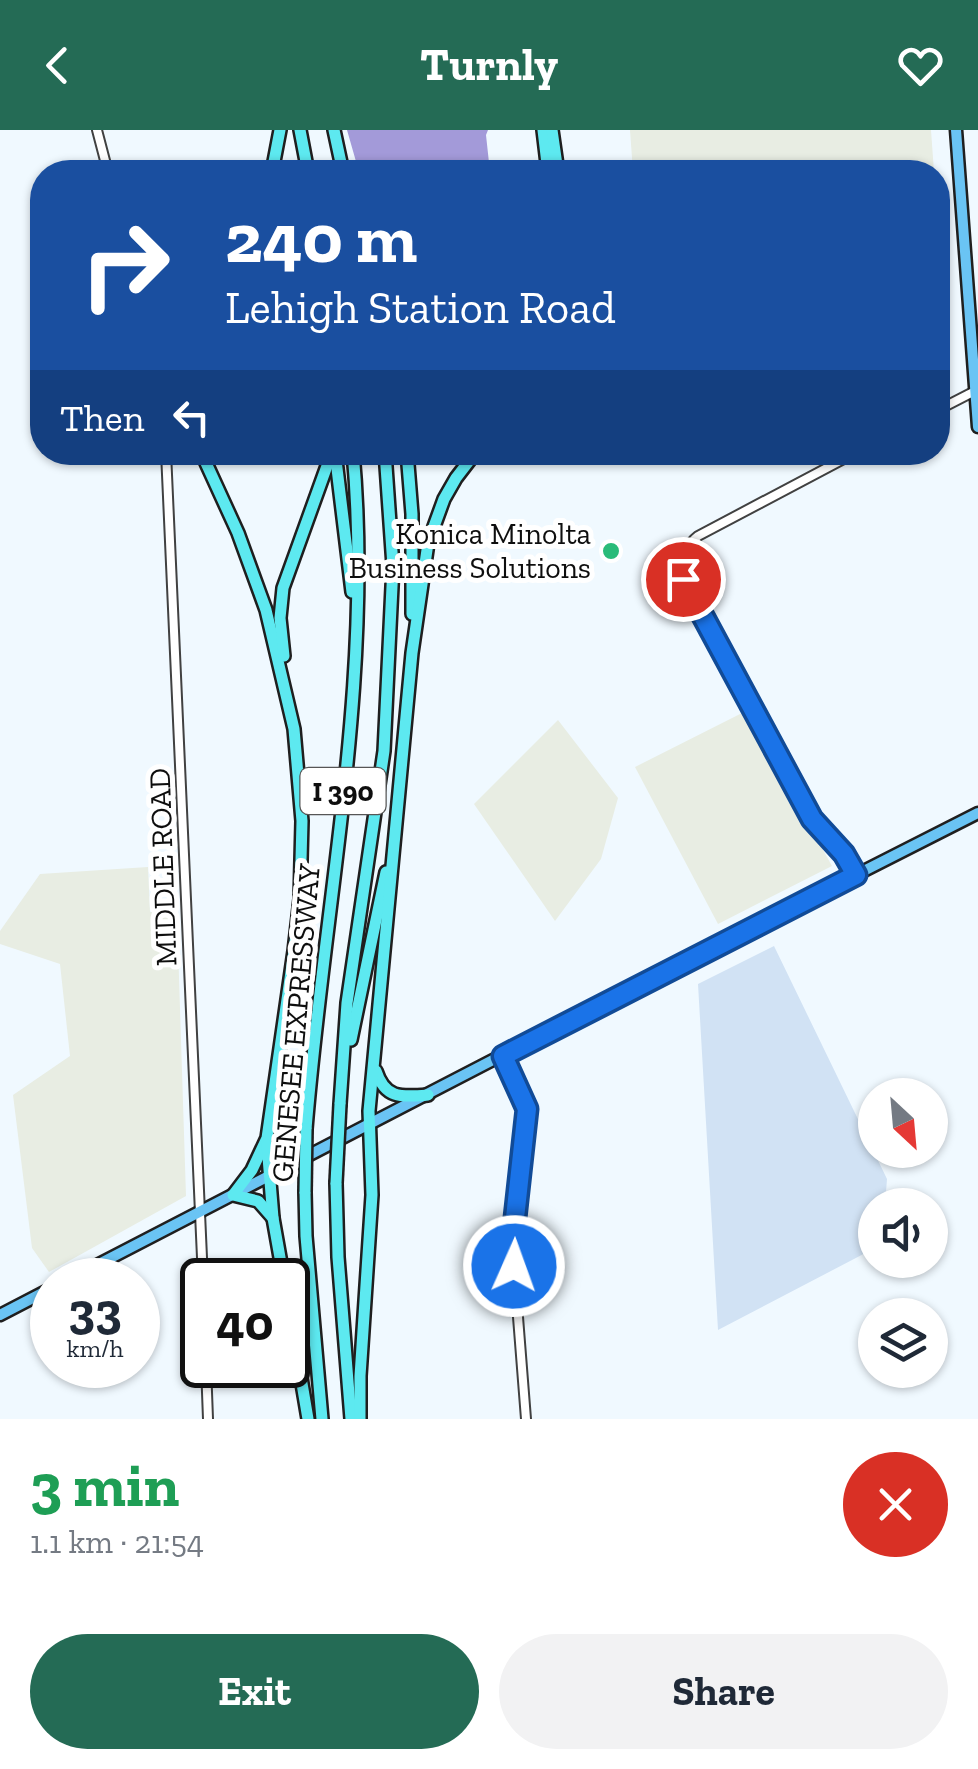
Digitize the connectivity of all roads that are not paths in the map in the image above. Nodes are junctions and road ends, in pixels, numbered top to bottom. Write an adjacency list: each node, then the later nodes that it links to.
1 (96, 130): 8 (street)
2 (280, 130): 9 (highway)
3 (300, 130): 10 (highway)
4 (334, 130): 11 (highway)
5 (544, 130): 12 (highway)
6 (552, 130): 13 (highway)
7 (956, 130): 14 (main road)
8 (105, 160)
9 (274, 160)
10 (306, 160)
11 (341, 160)
12 (547, 160)
13 (556, 160)
14 (975, 391): 15 (street); 16 (main road)
15 (950, 404)
16 (978, 427)
17 (167, 465): 40 (street, MIDDLE ROAD)
18 (207, 465): 28 (highway)
19 (329, 465): 28 (highway)
20 (336, 465): 26 (highway)
21 (355, 465): 26 (highway, GENESEE EXPRESSWAY / I 390)
22 (386, 465): 34 (highway, GENESEE EXPRESSWAY / I 390)
23 (408, 465): 27 (highway)
24 (466, 465): 27 (highway)
25 (832, 465): 31 (street)
26 (357, 634): 51 (highway, GENESEE EXPRESSWAY / I 390, bridge)
27 (412, 653): 30 (highway)
28 (287, 695): 37 (highway)
29 (978, 813): 31 (main road)
30 (398, 818): 33 (highway); 34 (highway)
31 (856, 875): 32 (main road)
32 (503, 1056): 35 (main road); 54 (street)
33 (374, 1065): 35 (highway); 36 (highway)
34 (343, 1078): 52 (highway, GENESEE EXPRESSWAY / I 390, bridge)
35 (428, 1095): 36 (main road)
36 (370, 1124): 38 (main road); 53 (highway)
37 (266, 1138): 38 (highway); 39 (highway)
38 (269, 1176): 39 (main road); 41 (highway)
39 (233, 1195): 40 (main road); 41 (highway)
40 (200, 1212): 42 (main road); 43 (street, MIDDLE ROAD)
41 (273, 1218): 44 (highway)
42 (111, 1258)
43 (202, 1258)
44 (280, 1258)
45 (30, 1299): 46 (main road)
46 (0, 1315)
47 (207, 1388): 49 (street)
48 (303, 1388): 50 (highway)
49 (208, 1419)
50 (308, 1419)
51 (322, 1419)
52 (351, 1419)
53 (360, 1419)
54 (526, 1419)

